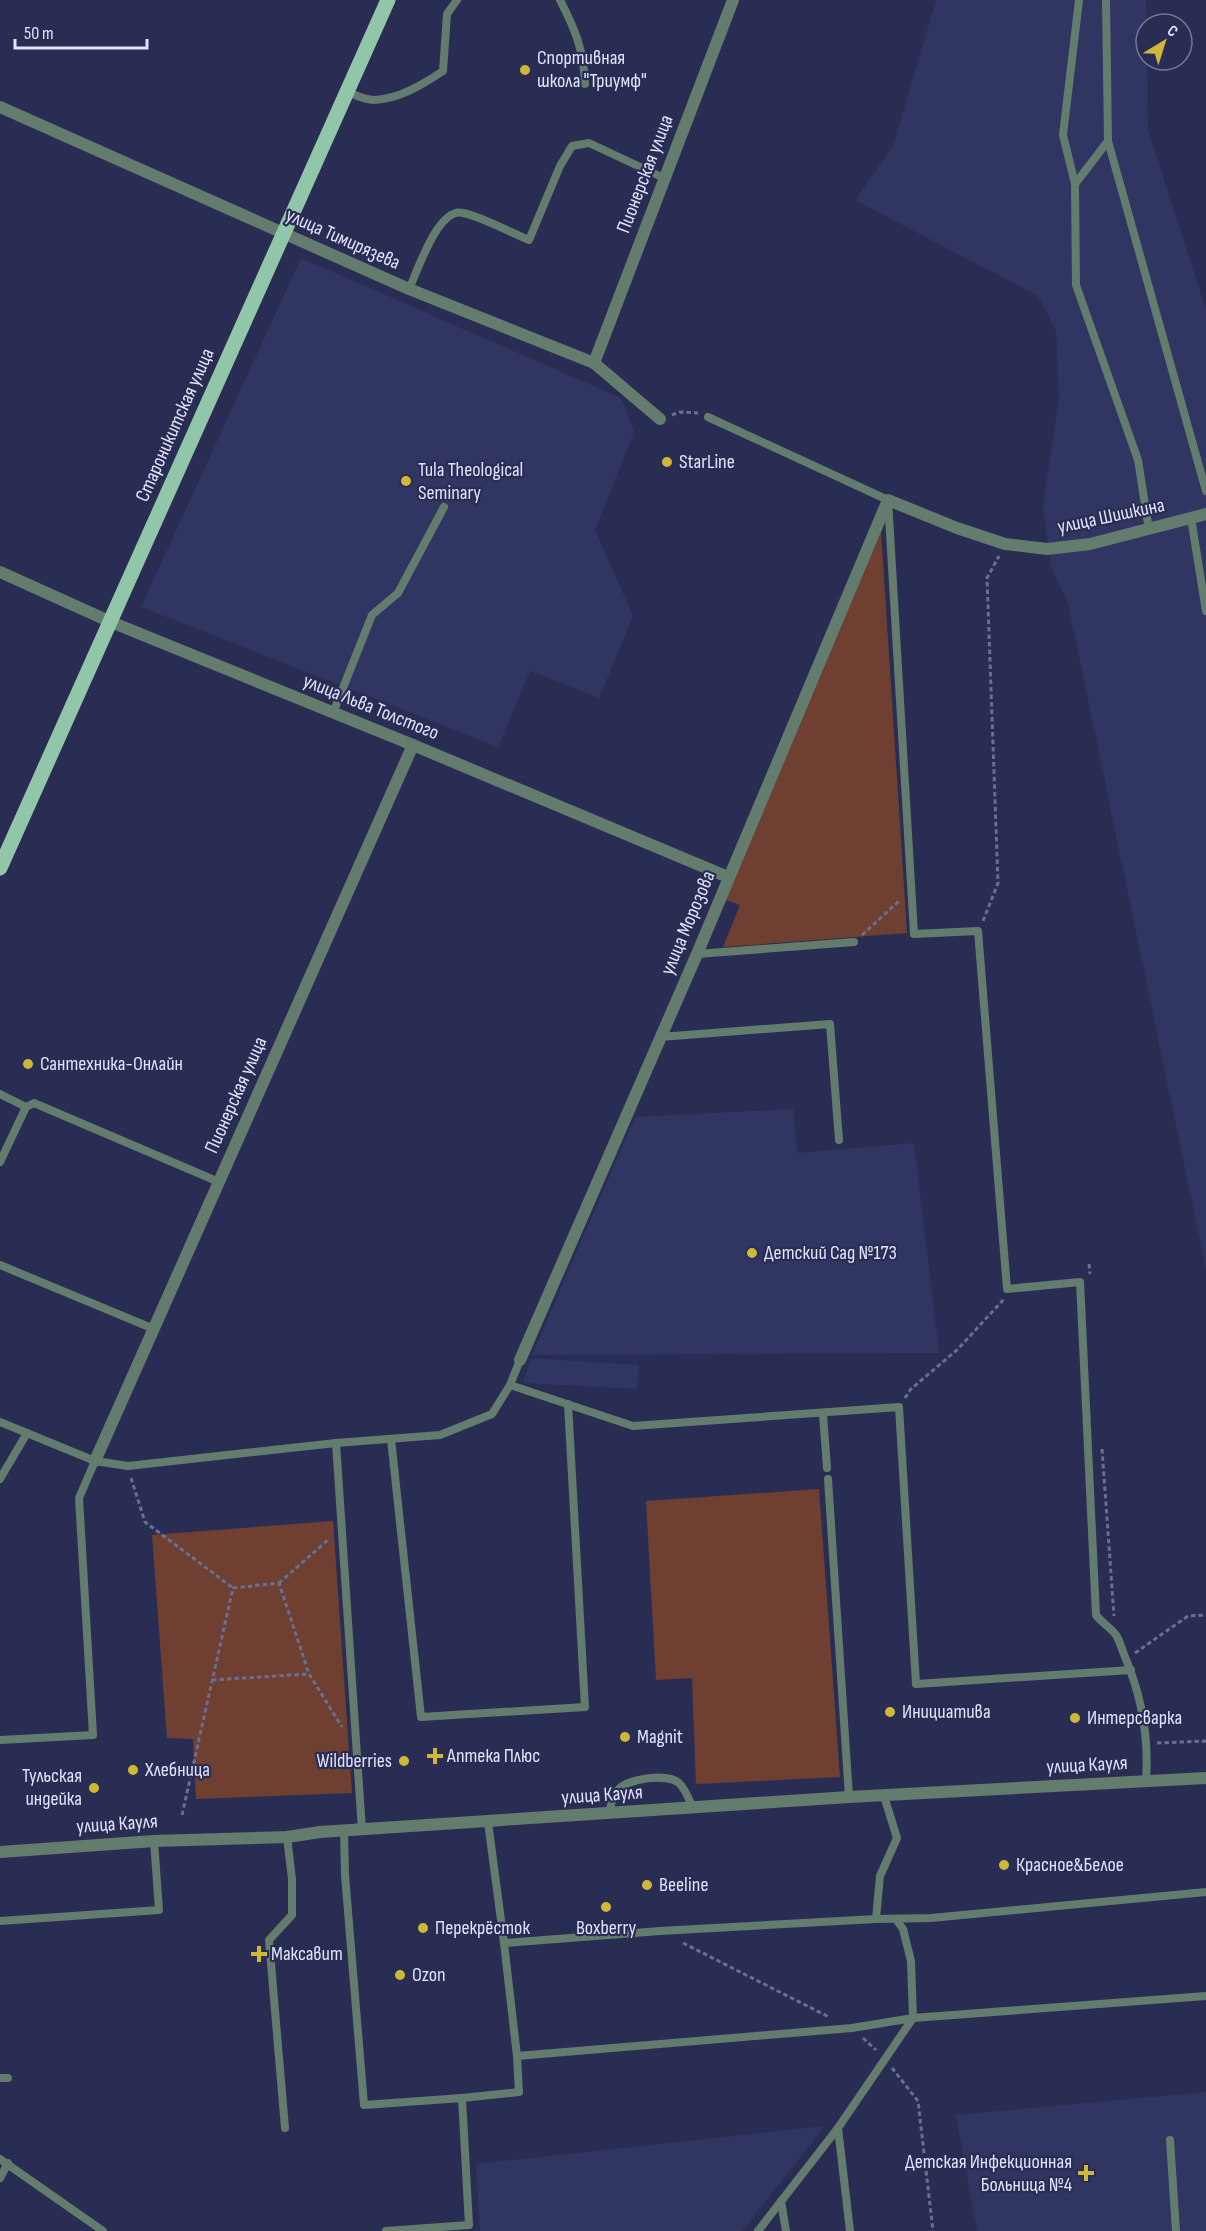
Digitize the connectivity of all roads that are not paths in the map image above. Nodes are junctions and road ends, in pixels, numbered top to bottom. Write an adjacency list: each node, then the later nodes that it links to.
1 (388, 0): 8 (main road, Староникитская улица)
2 (457, 0): 8 (lane)
3 (560, 0): 7 (lane)
4 (733, 0): 11 (street, Пионерская улица)
5 (1079, 0): 12 (lane)
6 (1106, 0): 10 (lane)
7 (585, 84)
8 (346, 92): 13 (main road, Староникитская улица)
9 (0, 106): 13 (street, улица Тимирязева)
10 (1108, 141): 12 (lane); 18 (lane)
11 (664, 178): 14 (lane); 15 (street, Пионерская улица)
12 (1075, 184): 23 (lane)
13 (282, 234): 14 (street, улица Тимирязева); 26 (main road, Староникитская улица)
14 (409, 289): 15 (street, улица Тимирязева)
15 (594, 363): 17 (street, улица Тимирязева)
16 (708, 417): 19 (lane)
17 (660, 419)
18 (1206, 491)
19 (888, 500): 23 (street, улица Шишкина); 30 (street, улица Морозова); 53 (lane)
20 (444, 507): 27 (lane)
21 (1206, 514): 22 (street, улица Шишкина)
22 (1191, 518): 23 (street, улица Шишкина); 25 (lane)
23 (1149, 530)
24 (0, 572): 26 (street, улица Льва Толстого)
25 (1206, 611)
26 (111, 622): 27 (street, улица Льва Толстого); 29 (main road, Староникитская улица)
27 (333, 713): 28 (street, улица Льва Толстого)
28 (413, 745): 30 (street, улица Льва Толстого); 38 (street, Пионерская улица)
29 (0, 868)
30 (728, 877): 32 (street, улица Морозова)
31 (854, 942): 32 (lane)
32 (697, 954): 33 (street, улица Морозова)
33 (660, 1037): 36 (lane); 41 (street, улица Морозова)
34 (0, 1094): 35 (lane)
35 (26, 1107): 37 (lane); 38 (lane)
36 (839, 1140)
37 (0, 1162)
38 (219, 1182): 40 (street, Пионерская улица)
39 (0, 1265): 40 (lane)
40 (154, 1329): 49 (street, Пионерская улица)
41 (520, 1360): 42 (lane)
42 (510, 1385): 43 (lane); 47 (lane)
43 (568, 1404): 44 (lane); 47 (lane)
44 (823, 1414): 50 (lane); 53 (lane)
45 (0, 1422): 46 (lane)
46 (27, 1433): 49 (lane); 51 (lane)
47 (391, 1439): 48 (lane)
48 (336, 1443): 49 (lane); 62 (lane)
49 (95, 1461): 54 (lane)
50 (827, 1468)
51 (0, 1479)
52 (828, 1479): 58 (lane)
53 (1131, 1670): 56 (lane)
54 (0, 1740)
55 (1206, 1778): 56 (street, улица Кауля)
56 (1146, 1781): 57 (street, улица Кауля)
57 (884, 1796): 58 (street, улица Кауля); 69 (lane)
58 (849, 1797): 59 (street, улица Кауля)
59 (693, 1808): 60 (street, улица Кауля); 60 (lane)
60 (609, 1813): 61 (street, улица Кауля)
61 (488, 1822): 62 (street, улица Кауля); 71 (lane)
62 (362, 1830): 63 (street, улица Кауля)
63 (344, 1831): 64 (street, улица Кауля); 75 (lane)
64 (287, 1837): 65 (street, улица Кауля); 76 (lane)
65 (154, 1841): 66 (street, улица Кауля); 70 (lane)
66 (0, 1852)
67 (1206, 1892): 68 (lane)
68 (896, 1918): 69 (lane); 73 (lane)
69 (876, 1919): 71 (lane)
70 (0, 1921)
71 (504, 1943): 74 (lane)
72 (1206, 1996): 73 (lane)
73 (913, 2018): 74 (lane); 77 (lane)
74 (517, 2056): 75 (lane)
75 (462, 2098): 84 (lane)
76 (285, 2128)
77 (838, 2128): 82 (lane); 87 (lane)
78 (1170, 2140): 88 (lane)
79 (0, 2159): 80 (lane)
80 (8, 2163): 81 (lane); 83 (lane)
81 (0, 2178)
82 (781, 2201): 85 (lane); 86 (lane)
83 (103, 2231)
84 (386, 2231)
85 (758, 2231)
86 (786, 2231)
87 (850, 2231)
88 (1176, 2231)

